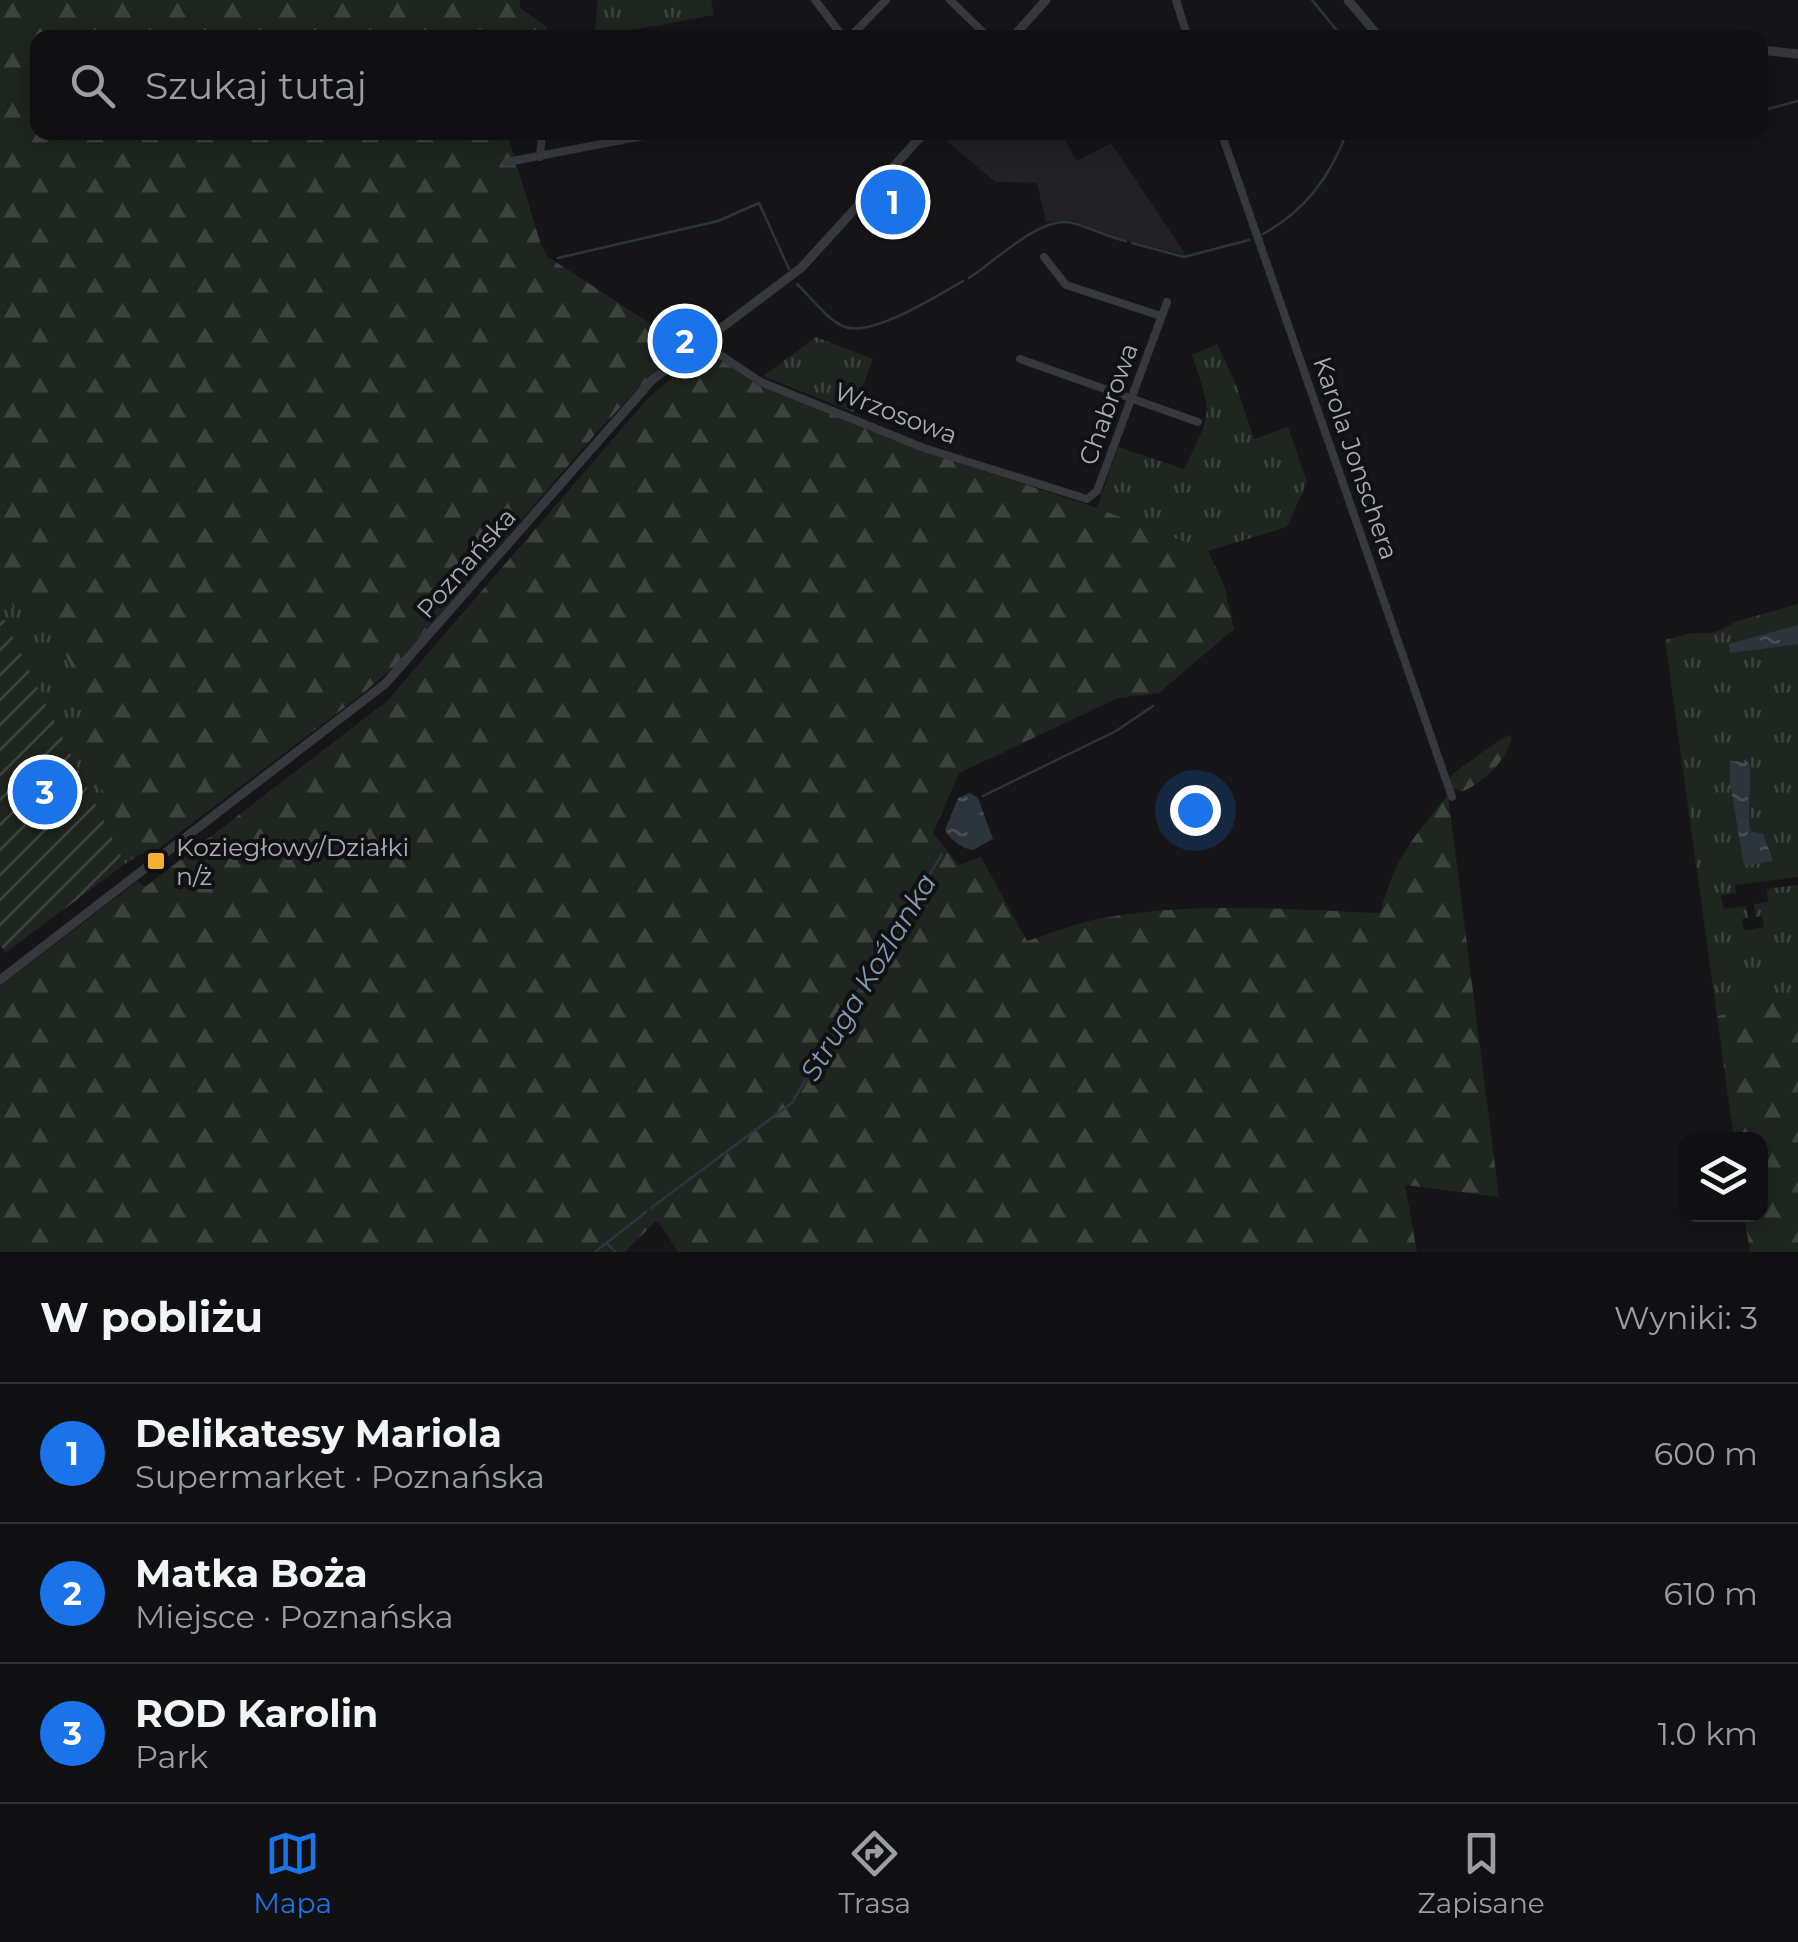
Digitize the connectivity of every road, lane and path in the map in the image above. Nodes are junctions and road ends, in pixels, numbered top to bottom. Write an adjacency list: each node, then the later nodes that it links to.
1 (815, 0): 7 (street)
2 (886, 0): 8 (street)
3 (950, 0): 9 (street)
4 (1046, 0): 10 (street)
5 (1176, 0): 11 (street)
6 (1348, 0): 12 (street)
7 (840, 30)
8 (855, 30)
9 (982, 30)
10 (1019, 30)
11 (1185, 30)
12 (1373, 30)
13 (1768, 51): 14 (street)
14 (1798, 54)
15 (541, 140): 19 (street)
16 (612, 140): 19 (street)
17 (918, 140): 24 (street, Poznańska)
18 (1224, 140): 29 (street, Karola Jonschera)
19 (540, 157): 20 (street)
20 (507, 162)
21 (1044, 257): 23 (street, Chabrowa)
22 (1167, 302): 23 (street, Chabrowa)
23 (1161, 316): 26 (street, Chabrowa)
24 (701, 342): 28 (street, Wrzosowa); 30 (street, Poznańska)
25 (1020, 359): 26 (street)
26 (1132, 398): 27 (street); 28 (street, Chabrowa)
27 (1198, 422)
28 (1087, 500)
29 (1452, 797)
30 (0, 980)

